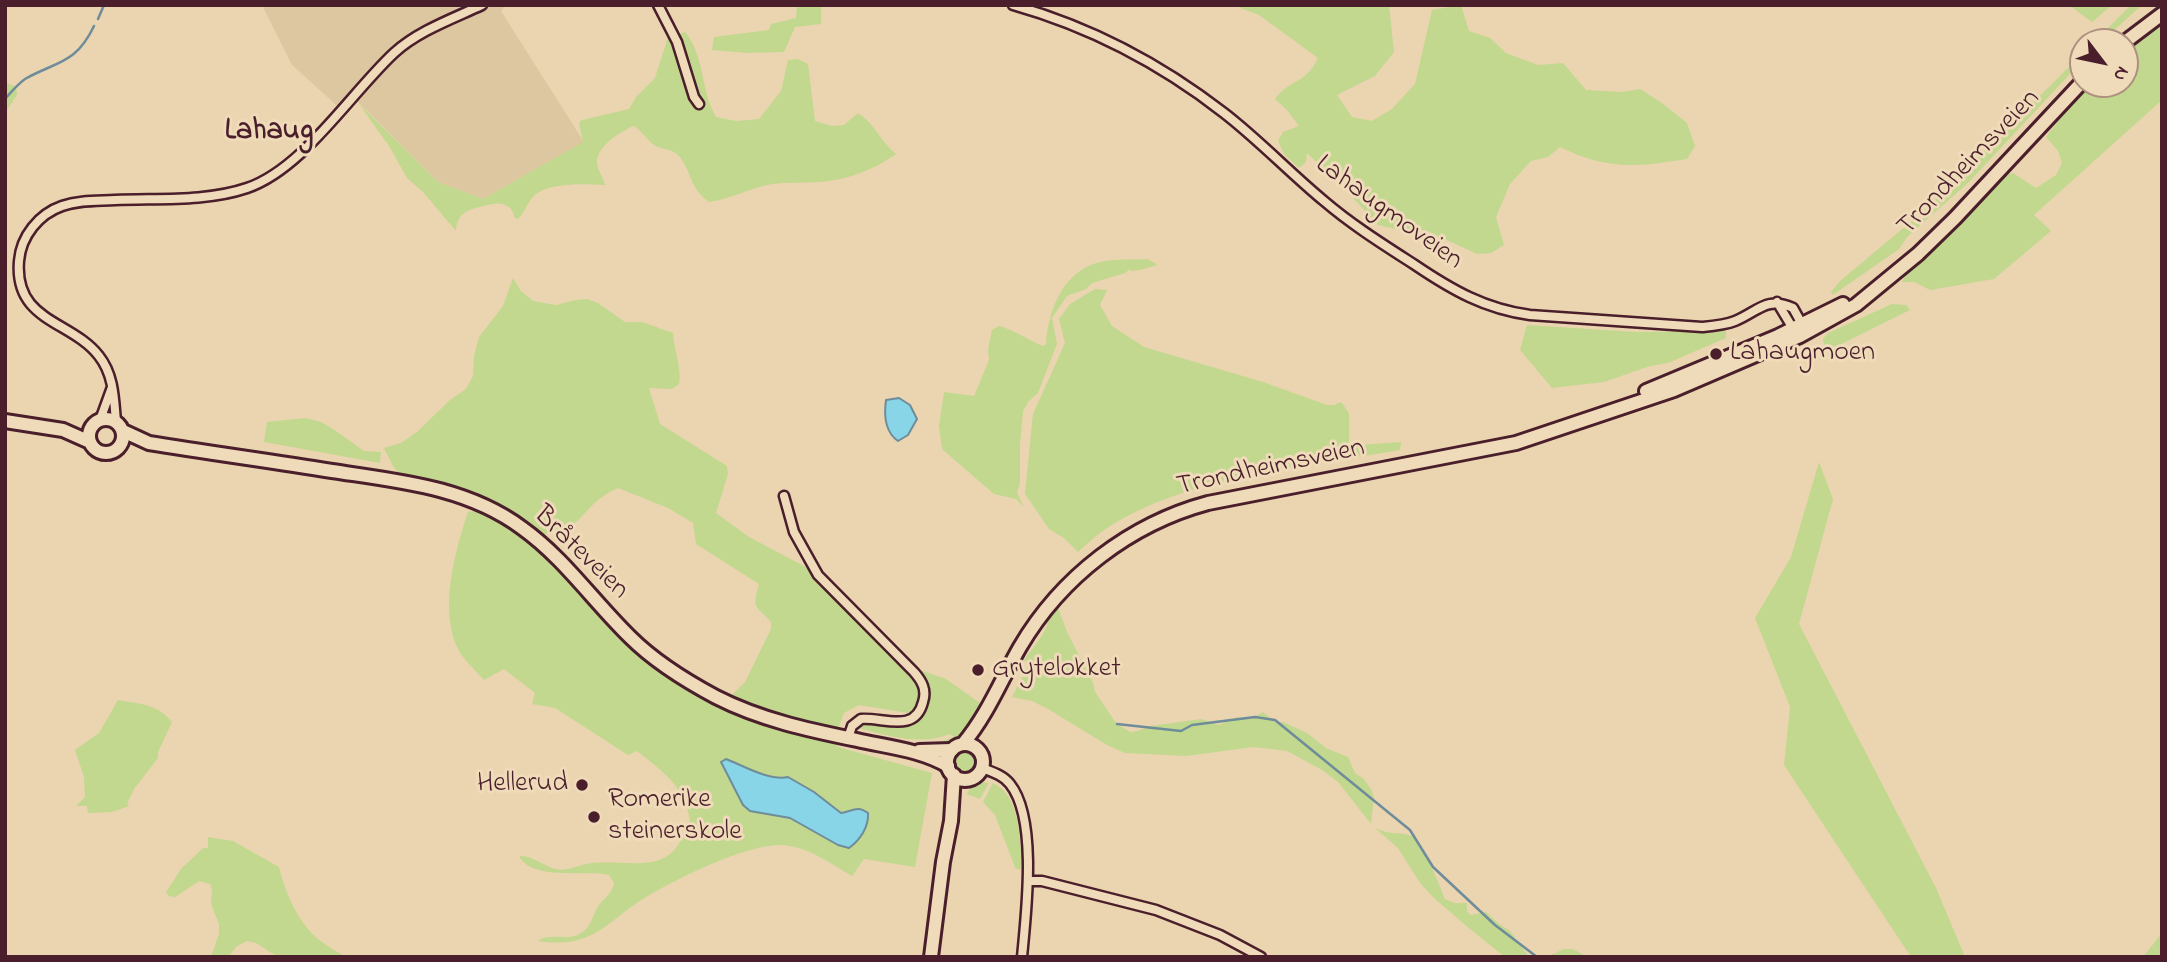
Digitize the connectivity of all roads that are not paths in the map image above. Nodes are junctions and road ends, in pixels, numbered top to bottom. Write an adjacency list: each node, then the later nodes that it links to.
1 (482, 5): 9 (street)
2 (658, 5): 7 (street)
3 (1013, 5): 8 (street, Lahaugmoveien)
4 (2162, 14): 5 (main road)
5 (2139, 32)
6 (2069, 96): 8 (main road, Trondheimsveien)
7 (699, 104)
8 (1799, 330): 18 (main road, Trondheimsveien)
9 (112, 387): 11 (street); 12 (street)
10 (5, 421): 13 (main road)
11 (97, 422): 12 (main road); 13 (main road); 14 (main road)
12 (120, 427): 15 (main road, Bråteveien); 16 (main road)
13 (63, 430): 14 (main road)
14 (90, 442): 16 (main road)
15 (149, 443): 16 (main road, Bråteveien); 19 (main road, Bråteveien)
16 (120, 447)
17 (785, 496): 19 (street)
18 (990, 707): 20 (main road, Trondheimsveien); 21 (main road, Trondheimsveien)
19 (848, 738): 22 (main road, Bråteveien)
20 (958, 747): 21 (main road); 22 (main road, Bråteveien); 24 (main road)
21 (979, 750): 23 (main road)
22 (912, 751): 24 (main road, Bråteveien)
23 (982, 768): 25 (main road); 27 (street)
24 (951, 771): 25 (main road); 26 (main road)
25 (968, 779): 26 (main road)
26 (951, 821): 28 (main road)
27 (1028, 880): 29 (street); 30 (street)
28 (931, 957)
29 (1022, 957)
30 (1261, 957)

